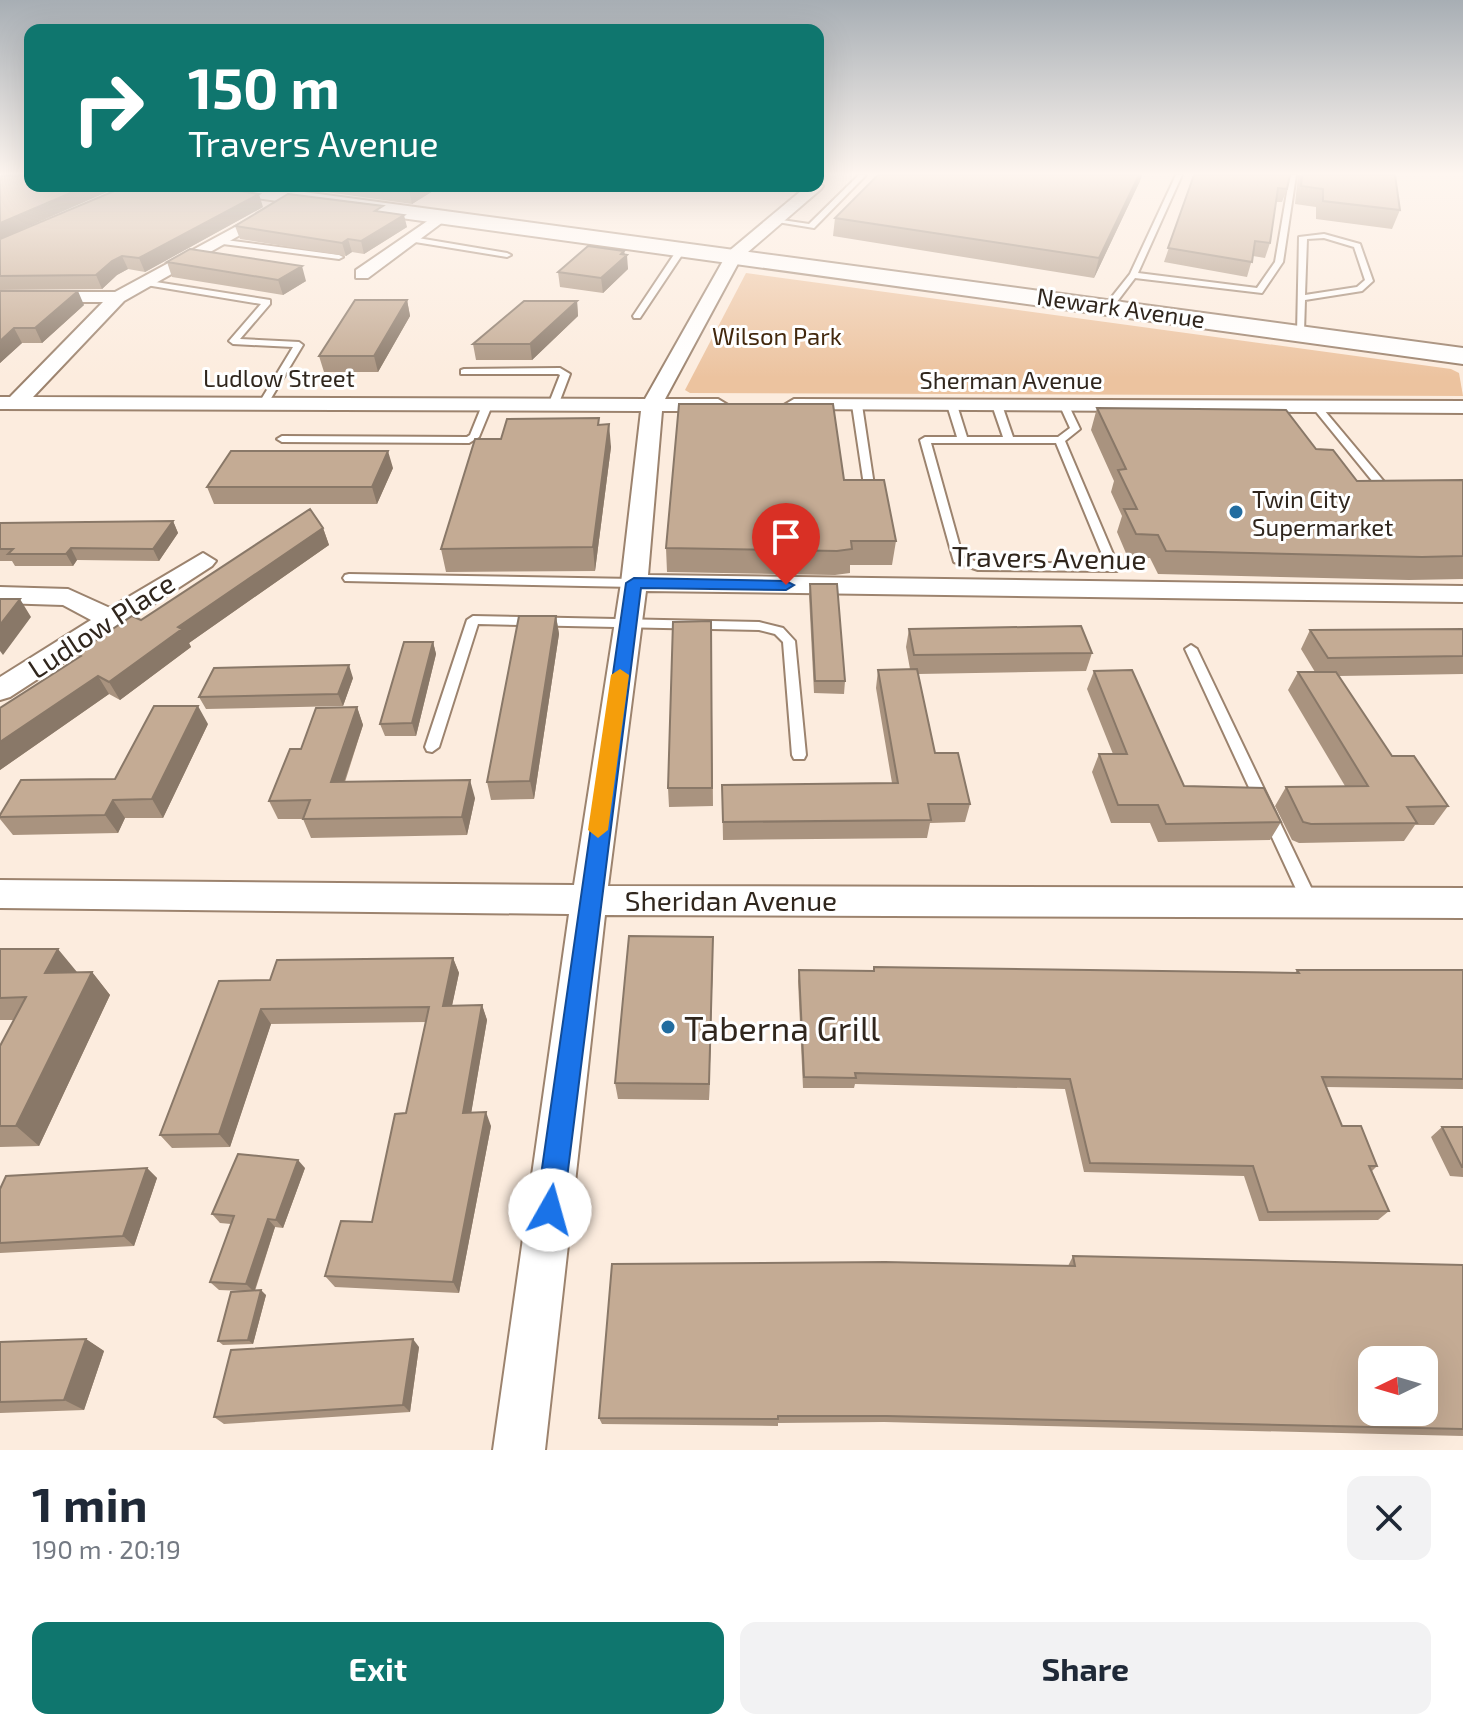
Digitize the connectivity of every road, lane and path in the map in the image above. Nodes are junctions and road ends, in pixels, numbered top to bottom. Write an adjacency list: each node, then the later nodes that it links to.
1 (215, 243): 14 (street)
2 (231, 243): 15 (lane)
3 (407, 243): 17 (street)
4 (434, 243): 12 (lane)
5 (636, 243): 11 (main road, Newark Avenue)
6 (749, 243): 13 (street)
7 (1149, 243): 18 (lane)
8 (1282, 243): 18 (lane)
9 (1303, 243): 22 (lane)
10 (1346, 243): 22 (lane)
11 (682, 249): 13 (main road, Newark Avenue); 24 (lane)
12 (507, 255)
13 (734, 255): 23 (main road, Newark Avenue); 32 (street)
14 (188, 257): 16 (lane); 19 (street)
15 (339, 257)
16 (214, 261)
17 (362, 274)
18 (1134, 275): 23 (lane)
19 (143, 282): 21 (street); 29 (lane)
20 (0, 297): 21 (street)
21 (118, 297): 28 (street)
22 (1301, 298): 25 (lane)
23 (1110, 305): 25 (main road, Newark Avenue)
24 (637, 316)
25 (1300, 332): 26 (main road, Newark Avenue)
26 (1463, 356)
27 (464, 372): 31 (lane)
28 (8, 403): 29 (street, Ludlow Street)
29 (264, 403): 30 (street, Ludlow Street)
30 (488, 403): 31 (street, Ludlow Street); 41 (lane)
31 (556, 403): 32 (street)
32 (652, 404): 33 (street); 50 (street)
33 (746, 405)
34 (778, 405): 35 (street, Sherman Avenue)
35 (857, 405): 36 (street, Sherman Avenue); 46 (lane)
36 (952, 405): 37 (street, Sherman Avenue); 42 (lane)
37 (997, 405): 38 (street, Sherman Avenue); 43 (lane)
38 (1065, 406): 39 (street, Sherman Avenue); 44 (lane)
39 (1316, 406): 40 (street, Sherman Avenue); 45 (lane)
40 (1463, 407)
41 (282, 439)
42 (963, 440): 43 (lane); 49 (lane)
43 (1009, 440): 44 (lane)
44 (1060, 440): 49 (lane)
45 (1407, 487)
46 (870, 492)
47 (203, 561): 53 (street, Ludlow Place)
48 (349, 578): 50 (lane)
49 (1117, 579): 50 (street, Travers Avenue); 51 (street, Travers Avenue)
50 (634, 583): 54 (street)
51 (1463, 594)
52 (0, 595): 53 (street)
53 (111, 619): 56 (street, Ludlow Place)
54 (627, 626): 57 (lane); 58 (lane); 60 (street)
55 (1191, 649): 61 (lane)
56 (0, 690)
57 (432, 747)
58 (799, 755)
59 (0, 894): 60 (street, Sheridan Avenue)
60 (589, 900): 61 (street, Sheridan Avenue); 63 (street)
61 (1310, 902): 62 (street, Sheridan Avenue)
62 (1463, 903)
63 (519, 1450)

